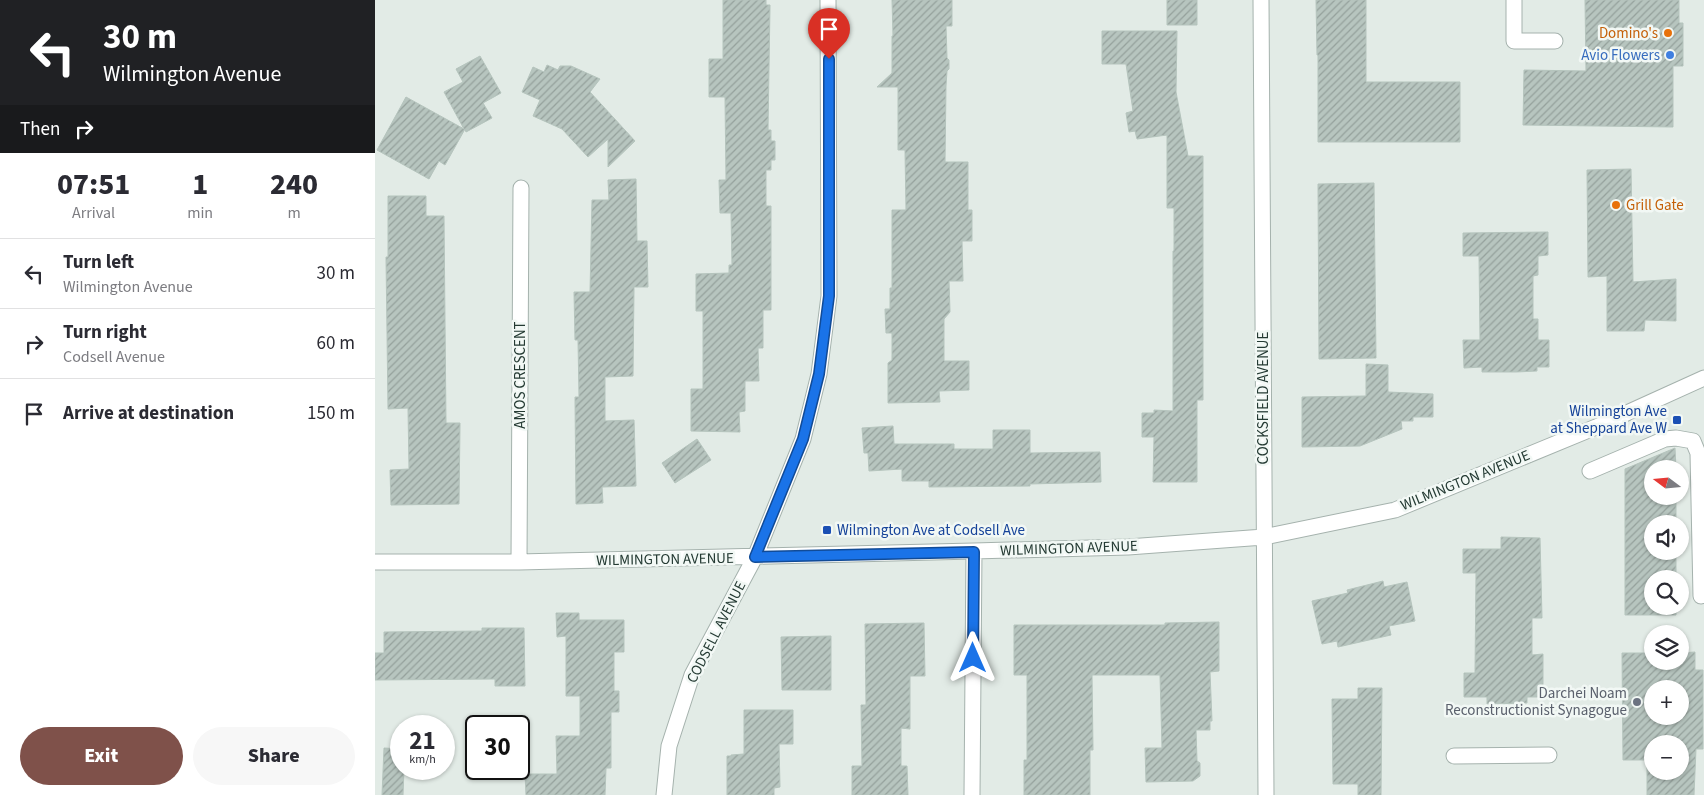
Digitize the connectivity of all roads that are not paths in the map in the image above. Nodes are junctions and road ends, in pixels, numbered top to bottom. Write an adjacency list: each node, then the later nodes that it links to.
1 (828, 0): 10 (street, CODSELL AVENUE)
2 (1261, 0): 8 (street, COCKSFIELD AVENUE)
3 (1514, 0): 4 (street)
4 (1555, 41)
5 (521, 188): 12 (street, AMOS CRESCENT)
6 (1704, 378): 8 (street, WILMINGTON AVENUE)
7 (1590, 471): 13 (street)
8 (1263, 538): 9 (street, WILMINGTON AVENUE); 18 (street, COCKSFIELD AVENUE)
9 (974, 552): 10 (street, WILMINGTON AVENUE); 17 (street)
10 (755, 557): 12 (street, WILMINGTON AVENUE); 16 (street, CODSELL AVENUE)
11 (375, 562): 12 (street, WILMINGTON AVENUE)
12 (519, 562)
13 (1704, 595)
14 (1549, 755): 15 (street)
15 (1454, 756)
16 (664, 795)
17 (972, 795)
18 (1266, 795)

